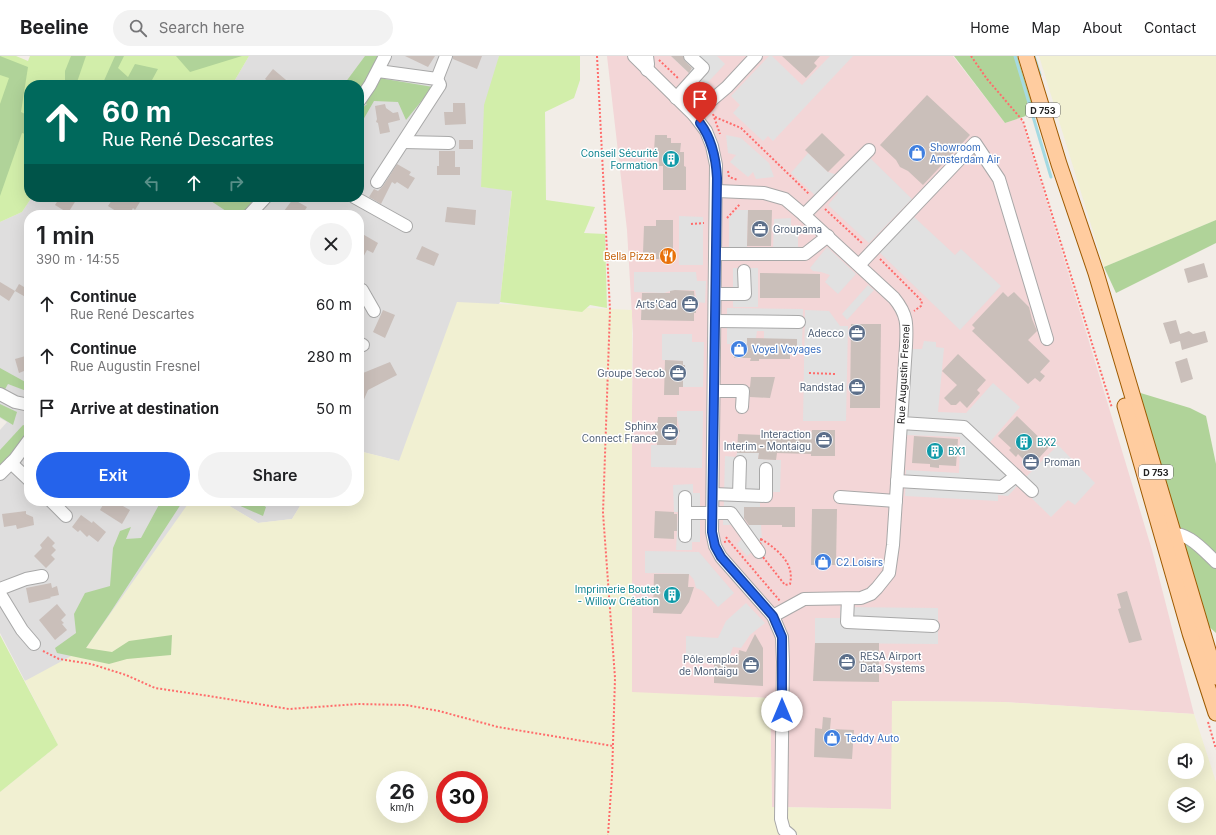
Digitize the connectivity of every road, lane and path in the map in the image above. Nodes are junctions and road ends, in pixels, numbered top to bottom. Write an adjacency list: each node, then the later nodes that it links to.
1 (384, 56): 11 (street)
2 (446, 56): 12 (street)
3 (597, 56): 81 (path)
4 (634, 56): 10 (street)
5 (647, 56): 10 (street)
6 (690, 56): 14 (street)
7 (756, 56): 15 (street)
8 (970, 56): 46 (path)
9 (1026, 56): 66 (main road, D 753)
10 (647, 70): 14 (street)
11 (378, 71): 12 (street); 13 (street)
12 (437, 79): 17 (street)
13 (364, 93)
14 (676, 98): 15 (street)
15 (694, 115): 21 (street)
16 (715, 117): 24 (path)
17 (404, 142): 18 (street); 20 (street)
18 (449, 143)
19 (869, 150): 24 (street)
20 (377, 182)
21 (717, 191): 26 (street, Rue Augustin Fresnel); 30 (street)
22 (261, 202): 25 (street)
23 (363, 202): 27 (street)
24 (817, 202): 26 (street); 29 (path)
25 (254, 210)
26 (804, 215): 28 (street, Rue Augustin Fresnel)
27 (406, 226)
28 (828, 236): 30 (street); 31 (street, Rue Augustin Fresnel)
29 (872, 252): 31 (street); 36 (path); 39 (street)
30 (716, 254): 34 (street)
31 (859, 265): 36 (street, Rue Augustin Fresnel)
32 (744, 271): 34 (street)
33 (364, 294): 35 (street)
34 (715, 294): 37 (street)
35 (374, 311)
36 (906, 317): 47 (street, Rue Augustin Fresnel)
37 (715, 321): 38 (street); 42 (street)
38 (799, 322)
39 (1047, 339)
40 (809, 373): 41 (path)
41 (835, 374)
42 (714, 391): 45 (street); 57 (street)
43 (0, 394): 44 (street)
44 (24, 404)
45 (742, 407)
46 (1113, 410)
47 (901, 423): 54 (street); 55 (street, Rue Augustin Fresnel)
48 (24, 447): 50 (street)
49 (740, 462): 58 (street)
50 (12, 463): 52 (street); 53 (street)
51 (766, 469): 58 (street)
52 (0, 474)
53 (24, 475)
54 (1016, 476): 55 (street); 56 (street)
55 (897, 481): 61 (street, Rue Augustin Fresnel)
56 (1032, 491)
57 (713, 494): 58 (street); 64 (street)
58 (740, 495)
59 (685, 497): 63 (street)
60 (840, 497): 61 (street)
61 (896, 501): 74 (street, Rue Augustin Fresnel)
62 (56, 506): 65 (street)
63 (685, 513): 64 (street); 67 (street)
64 (713, 513): 69 (street); 76 (street)
65 (66, 516)
66 (1168, 534): 70 (street); 79 (main road, D 753); 80 (main road, D 753)
67 (685, 536)
68 (729, 541): 75 (path)
69 (759, 552): 69 (path)
70 (1216, 562)
71 (42, 576): 72 (street)
72 (0, 589)
73 (0, 594): 78 (street)
74 (848, 599): 75 (street, Rue Augustin Fresnel); 77 (street)
75 (786, 609): 76 (street, Rue Augustin Fresnel)
76 (773, 616): 84 (street)
77 (933, 626)
78 (34, 644): 81 (path)
79 (1216, 677)
80 (1211, 716): 82 (path)
81 (612, 746): 83 (path)
82 (1216, 749)
83 (608, 835)
84 (790, 835)

